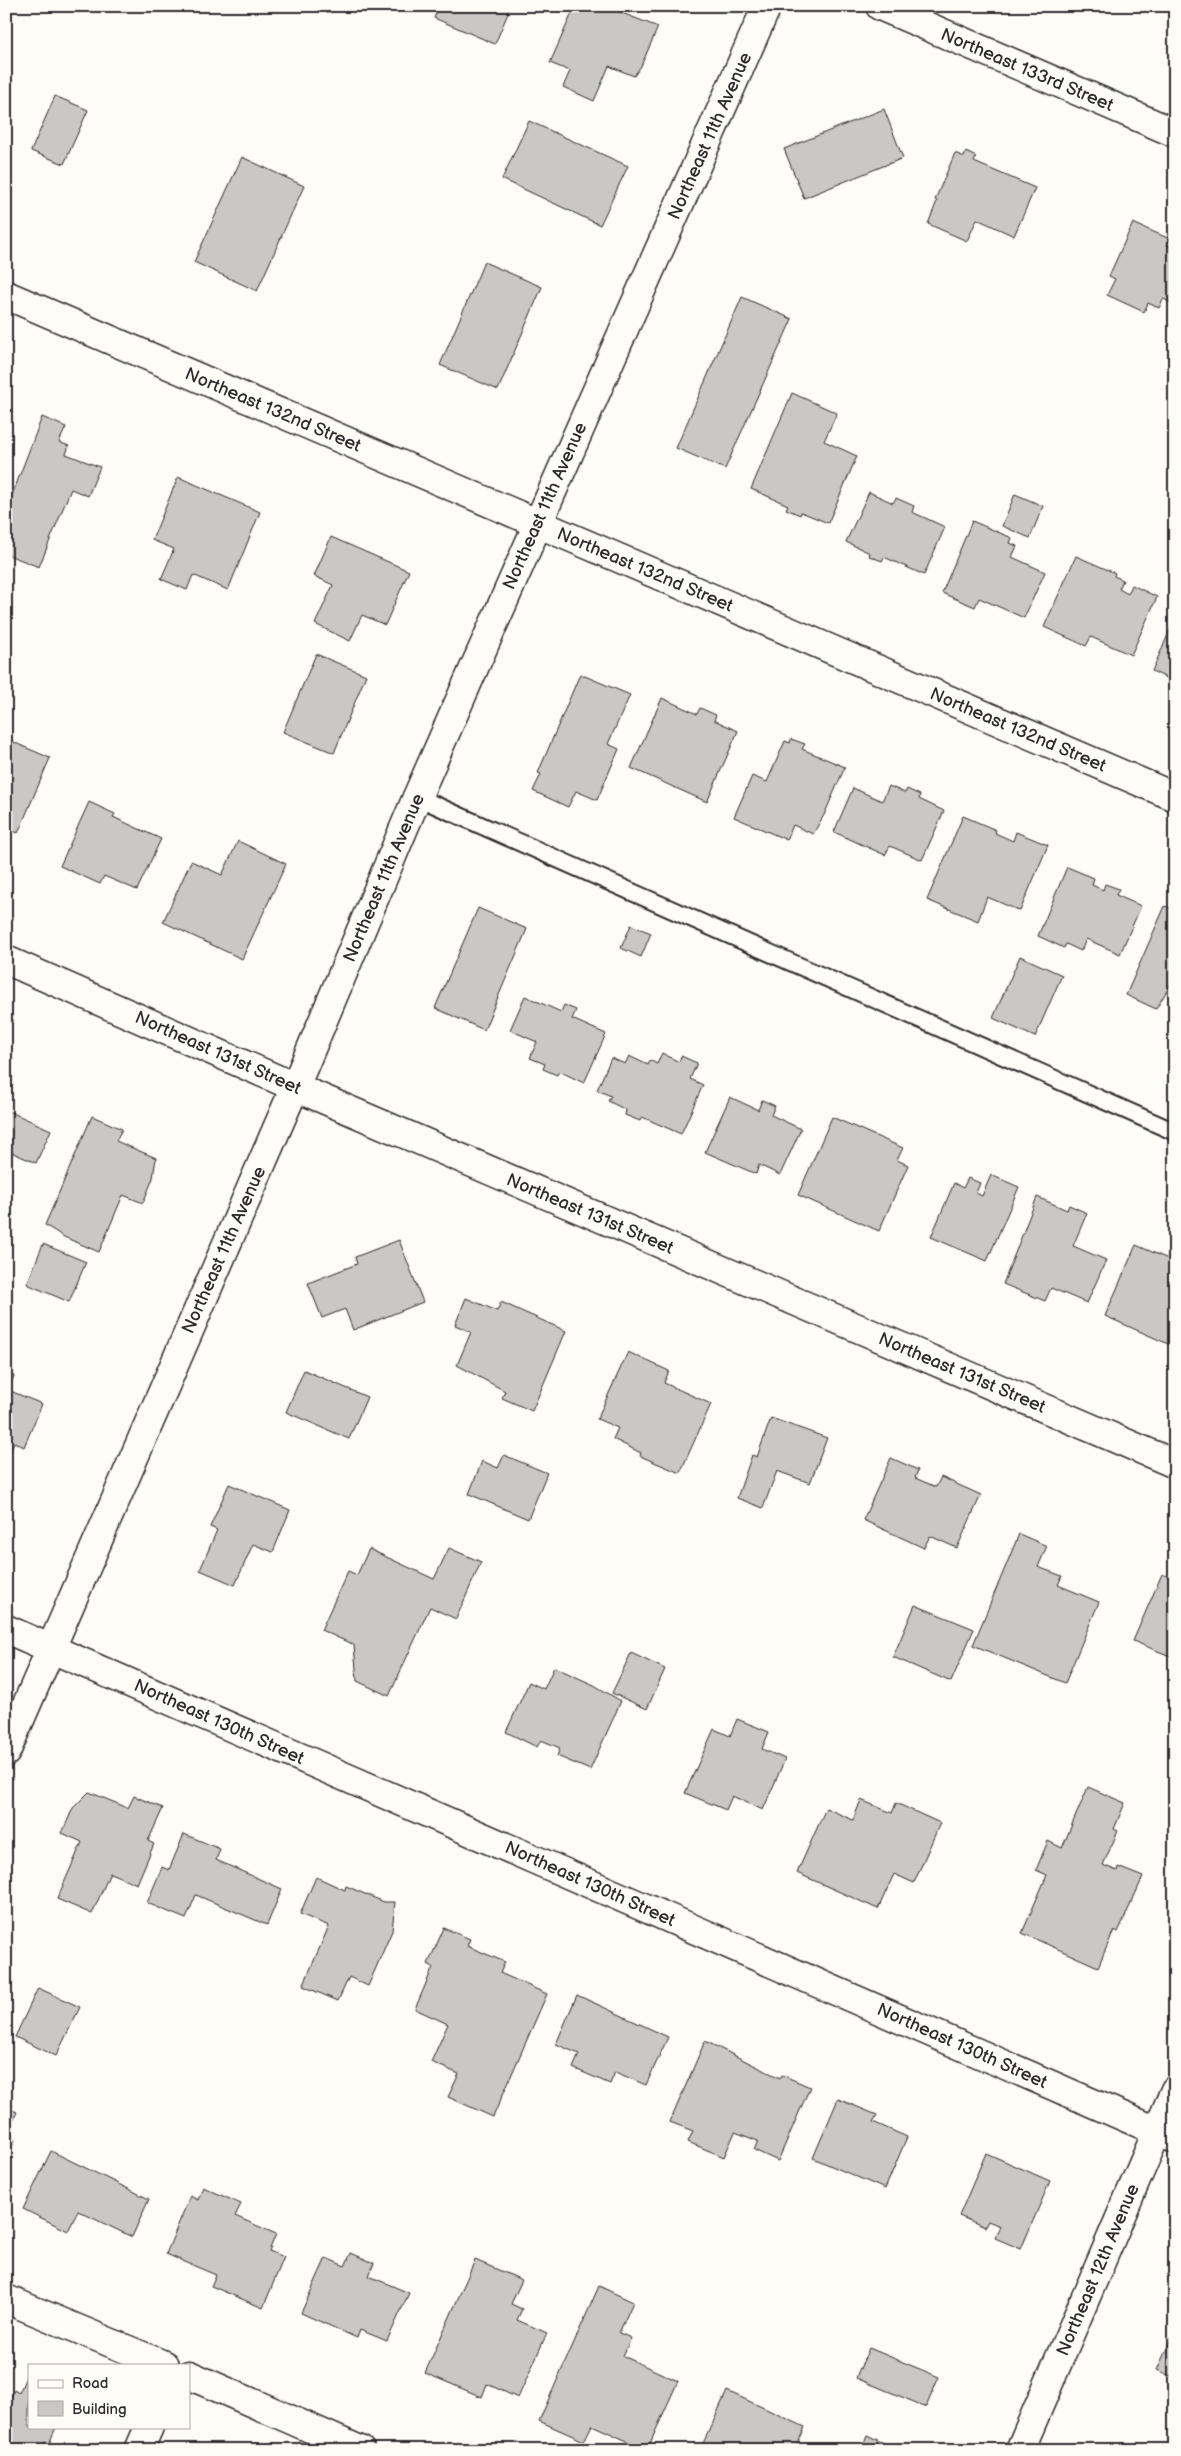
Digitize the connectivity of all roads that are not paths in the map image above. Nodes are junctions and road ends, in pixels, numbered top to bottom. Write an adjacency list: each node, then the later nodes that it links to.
1 (767, 6): 5 (street, Northeast 11th Avenue)
2 (880, 6): 3 (street, Northeast 133rd Street)
3 (1175, 133)
4 (6, 295): 5 (street, Northeast 132nd Street)
5 (538, 524): 6 (street, Northeast 11th Avenue); 7 (street, Northeast 132nd Street)
6 (418, 797): 9 (street, Northeast 11th Avenue); 10 (lane)
7 (1175, 797)
8 (6, 960): 9 (street, Northeast 131st Street)
9 (295, 1087): 11 (street, Northeast 131st Street); 13 (street, Northeast 11th Avenue)
10 (1175, 1132)
11 (1175, 1464)
12 (6, 1629): 13 (street, Northeast 130th Street)
13 (50, 1648): 14 (street, Northeast 11th Avenue); 16 (street, Northeast 130th Street)
14 (6, 1752)
15 (1175, 2090): 16 (street, Northeast 12th Avenue)
16 (1166, 2135): 23 (street, Northeast 12th Avenue)
17 (6, 2299): 18 (street)
18 (162, 2364)
19 (190, 2375): 22 (street)
20 (149, 2428): 21 (street)
21 (139, 2450)
22 (360, 2450)
23 (1020, 2450)

